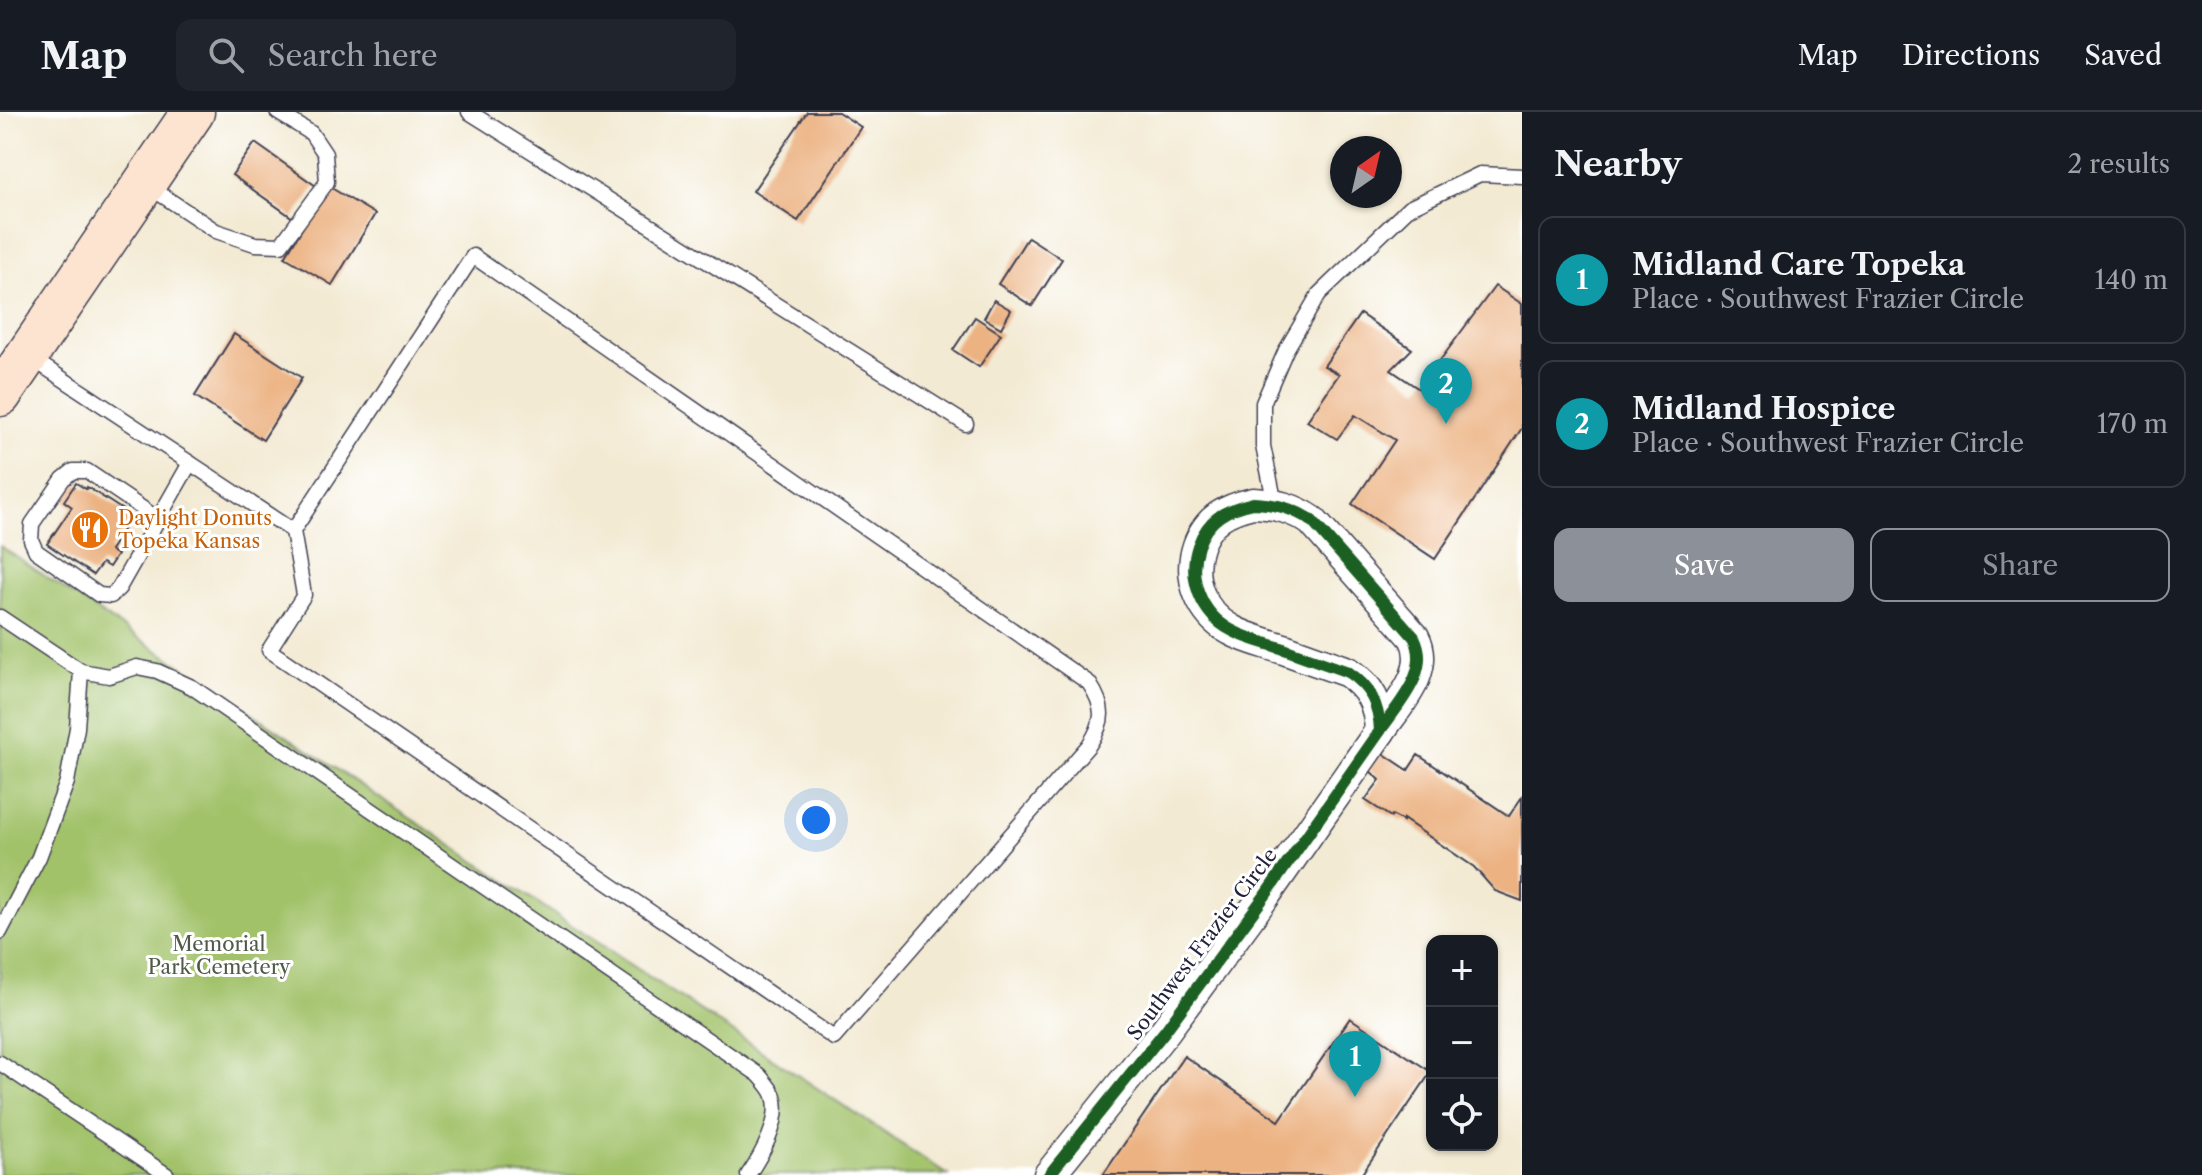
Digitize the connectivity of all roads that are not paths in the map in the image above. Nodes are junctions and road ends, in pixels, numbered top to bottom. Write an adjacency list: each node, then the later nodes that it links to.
1 (193, 112): 5 (main road)
2 (277, 112): 5 (lane)
3 (469, 112): 8 (lane)
4 (1522, 176): 10 (lane)
5 (144, 184): 6 (main road)
6 (27, 355): 7 (main road); 9 (lane)
7 (0, 395)
8 (966, 424)
9 (190, 463): 11 (lane); 12 (lane)
10 (1275, 504): 15 (street, Southwest Frazier Circle); 15 (street, Southwest Frazier Circle)
11 (158, 519): 11 (lane)
12 (293, 531): 12 (lane)
13 (0, 617): 14 (lane)
14 (81, 671): 16 (lane); 19 (lane)
15 (1380, 731): 20 (street, Southwest Frazier Circle)
16 (0, 932)
17 (0, 1063): 18 (lane)
18 (167, 1175)
19 (748, 1175)
20 (1049, 1175)

